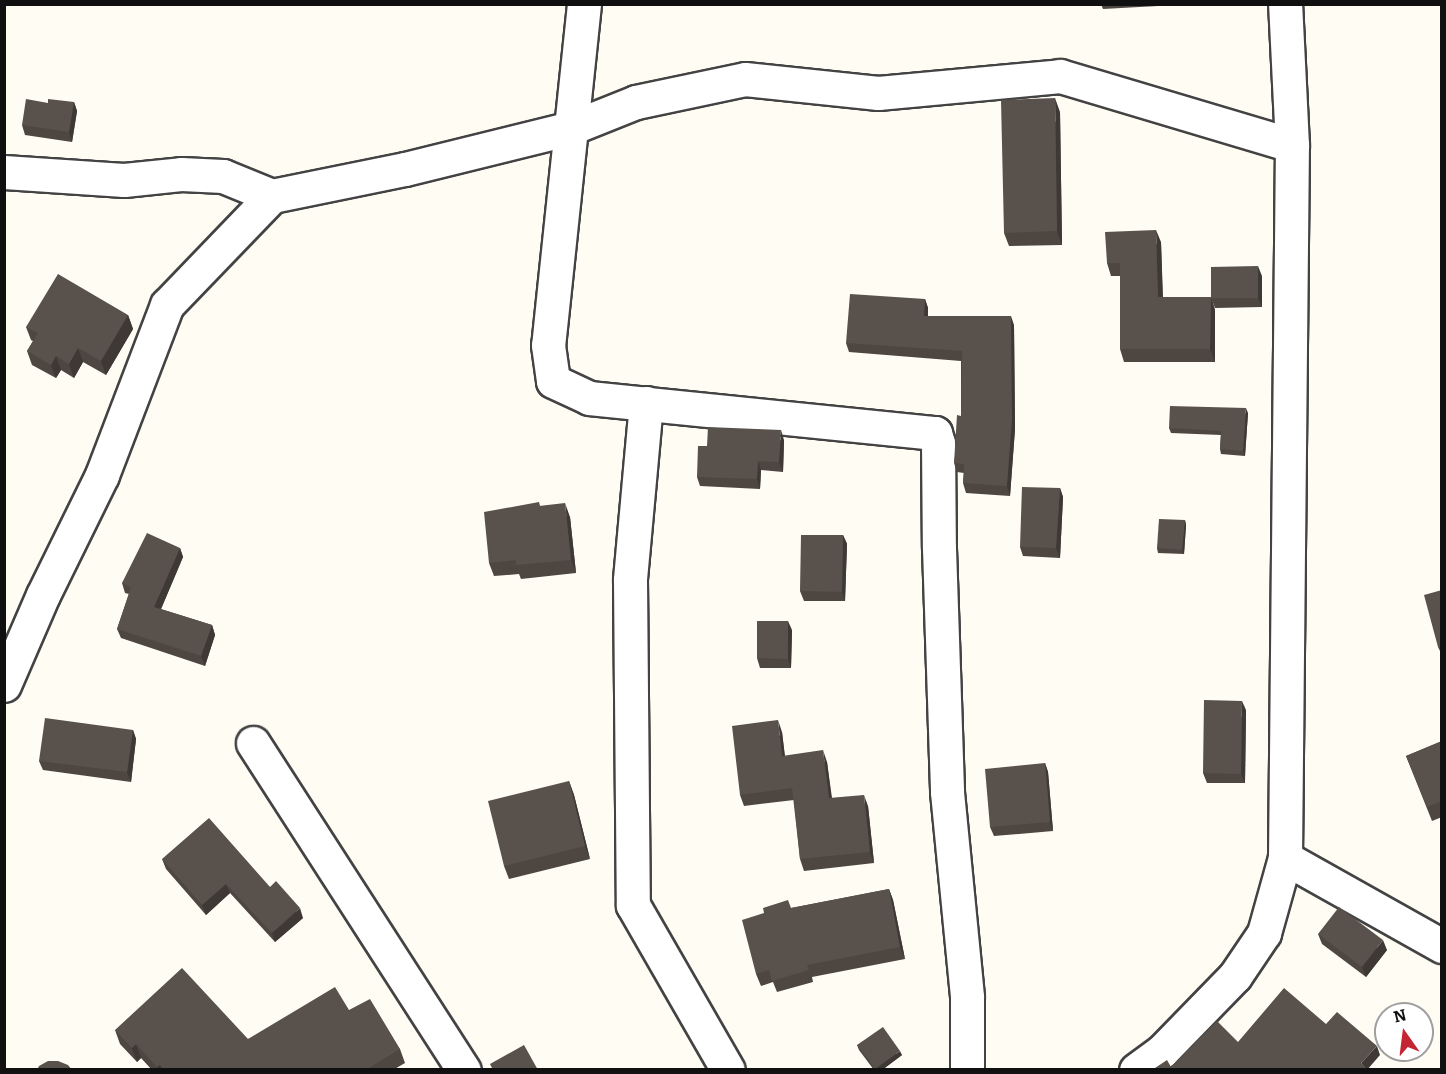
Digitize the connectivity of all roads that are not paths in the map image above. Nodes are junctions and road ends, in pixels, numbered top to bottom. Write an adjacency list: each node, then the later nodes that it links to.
1 (584, 4): 3 (street)
2 (1285, 4): 4 (street)
3 (571, 128): 4 (street); 6 (street); 7 (street)
4 (1292, 145): 10 (street)
5 (4, 172): 6 (street)
6 (272, 196): 8 (street)
7 (646, 403): 13 (street); 14 (street)
8 (4, 685)
9 (253, 743): 12 (street)
10 (1285, 858): 11 (street); 15 (street)
11 (1442, 946)
12 (464, 1070)
13 (728, 1070)
14 (967, 1070)
15 (1136, 1070)

